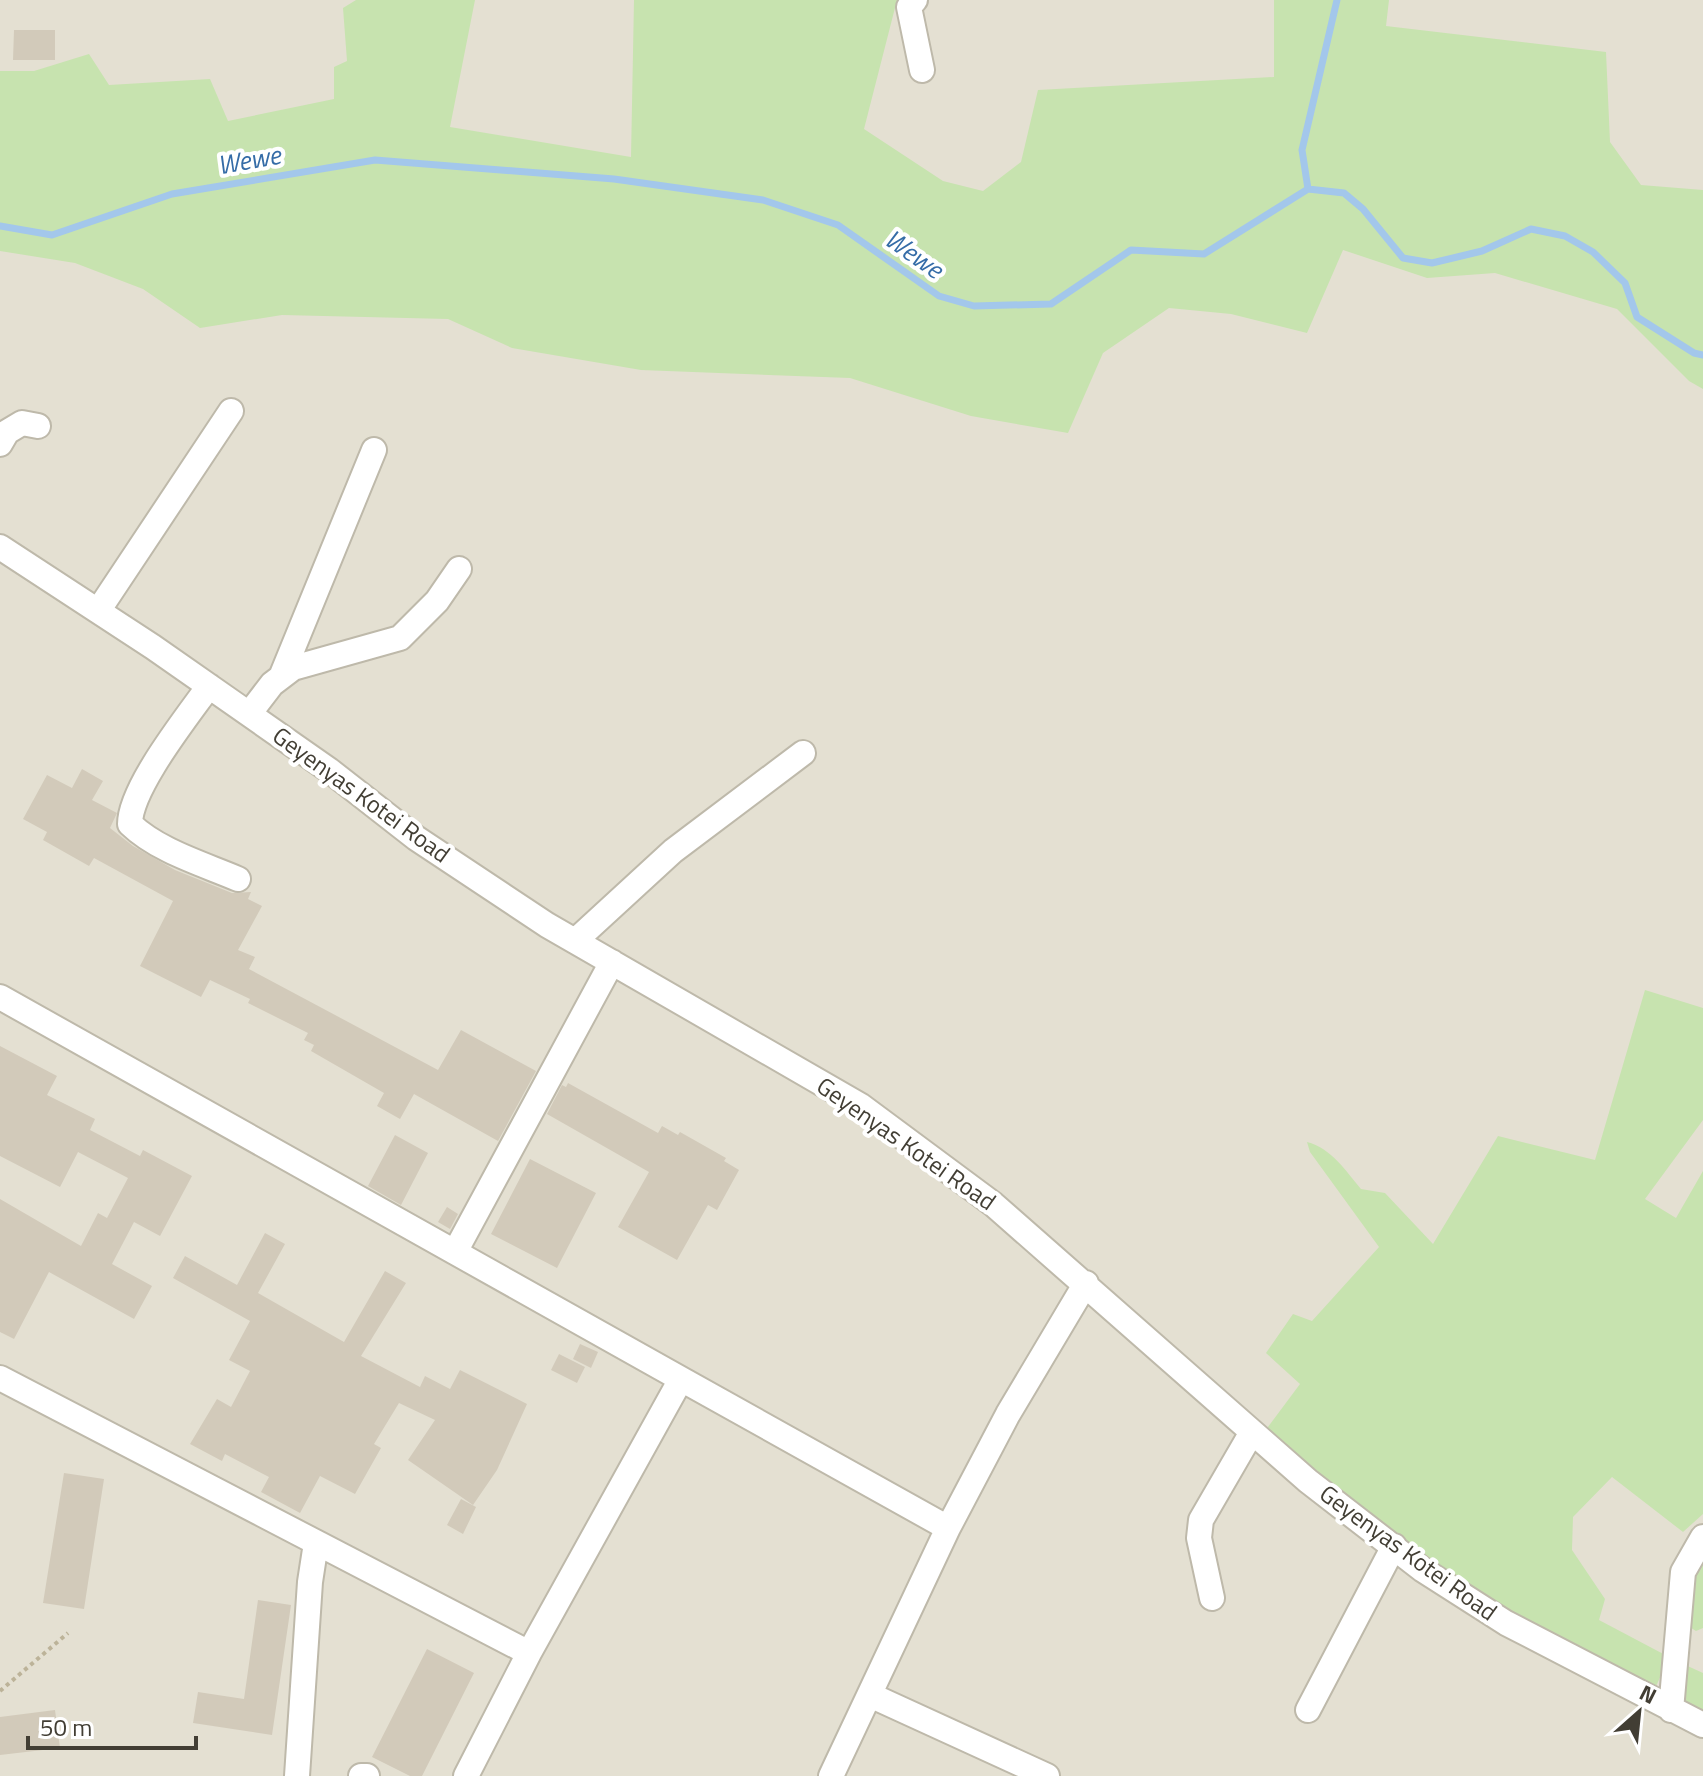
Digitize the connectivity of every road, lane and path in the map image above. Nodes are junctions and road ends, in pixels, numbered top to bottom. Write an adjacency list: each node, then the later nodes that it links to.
1 (915, 0): 2 (street)
2 (922, 70)
3 (231, 411): 9 (street)
4 (38, 426): 5 (street)
5 (0, 444)
6 (374, 450): 10 (street)
7 (0, 547): 9 (street, Geyenyas Kotei Road)
8 (459, 569): 10 (street)
9 (98, 611): 11 (street, Geyenyas Kotei Road)
10 (281, 677): 12 (street)
11 (209, 686): 12 (street, Geyenyas Kotei Road); 14 (street)
12 (249, 714): 15 (street, Geyenyas Kotei Road)
13 (803, 753): 15 (street)
14 (238, 879)
15 (575, 941): 16 (street, Geyenyas Kotei Road)
16 (612, 962): 18 (street); 19 (street, Geyenyas Kotei Road)
17 (0, 997): 18 (street)
18 (455, 1252): 21 (street)
19 (1086, 1283): 22 (street, Geyenyas Kotei Road); 23 (street)
20 (0, 1378): 25 (street)
21 (681, 1379): 23 (street); 29 (street)
22 (1252, 1432): 26 (street, Geyenyas Kotei Road); 27 (street)
23 (948, 1528): 31 (street)
24 (1703, 1537): 33 (street)
25 (316, 1543): 29 (street); 35 (street)
26 (1394, 1546): 32 (street); 33 (street, Geyenyas Kotei Road)
27 (1212, 1598)
28 (68, 1633): 30 (path)
29 (529, 1653): 36 (street)
30 (0, 1691)
31 (870, 1695): 37 (street); 38 (street)
32 (1308, 1710)
33 (1671, 1710): 34 (street, Geyenyas Kotei Road)
34 (1703, 1725)
35 (297, 1776)
36 (466, 1776)
37 (831, 1776)
38 (1047, 1776)

